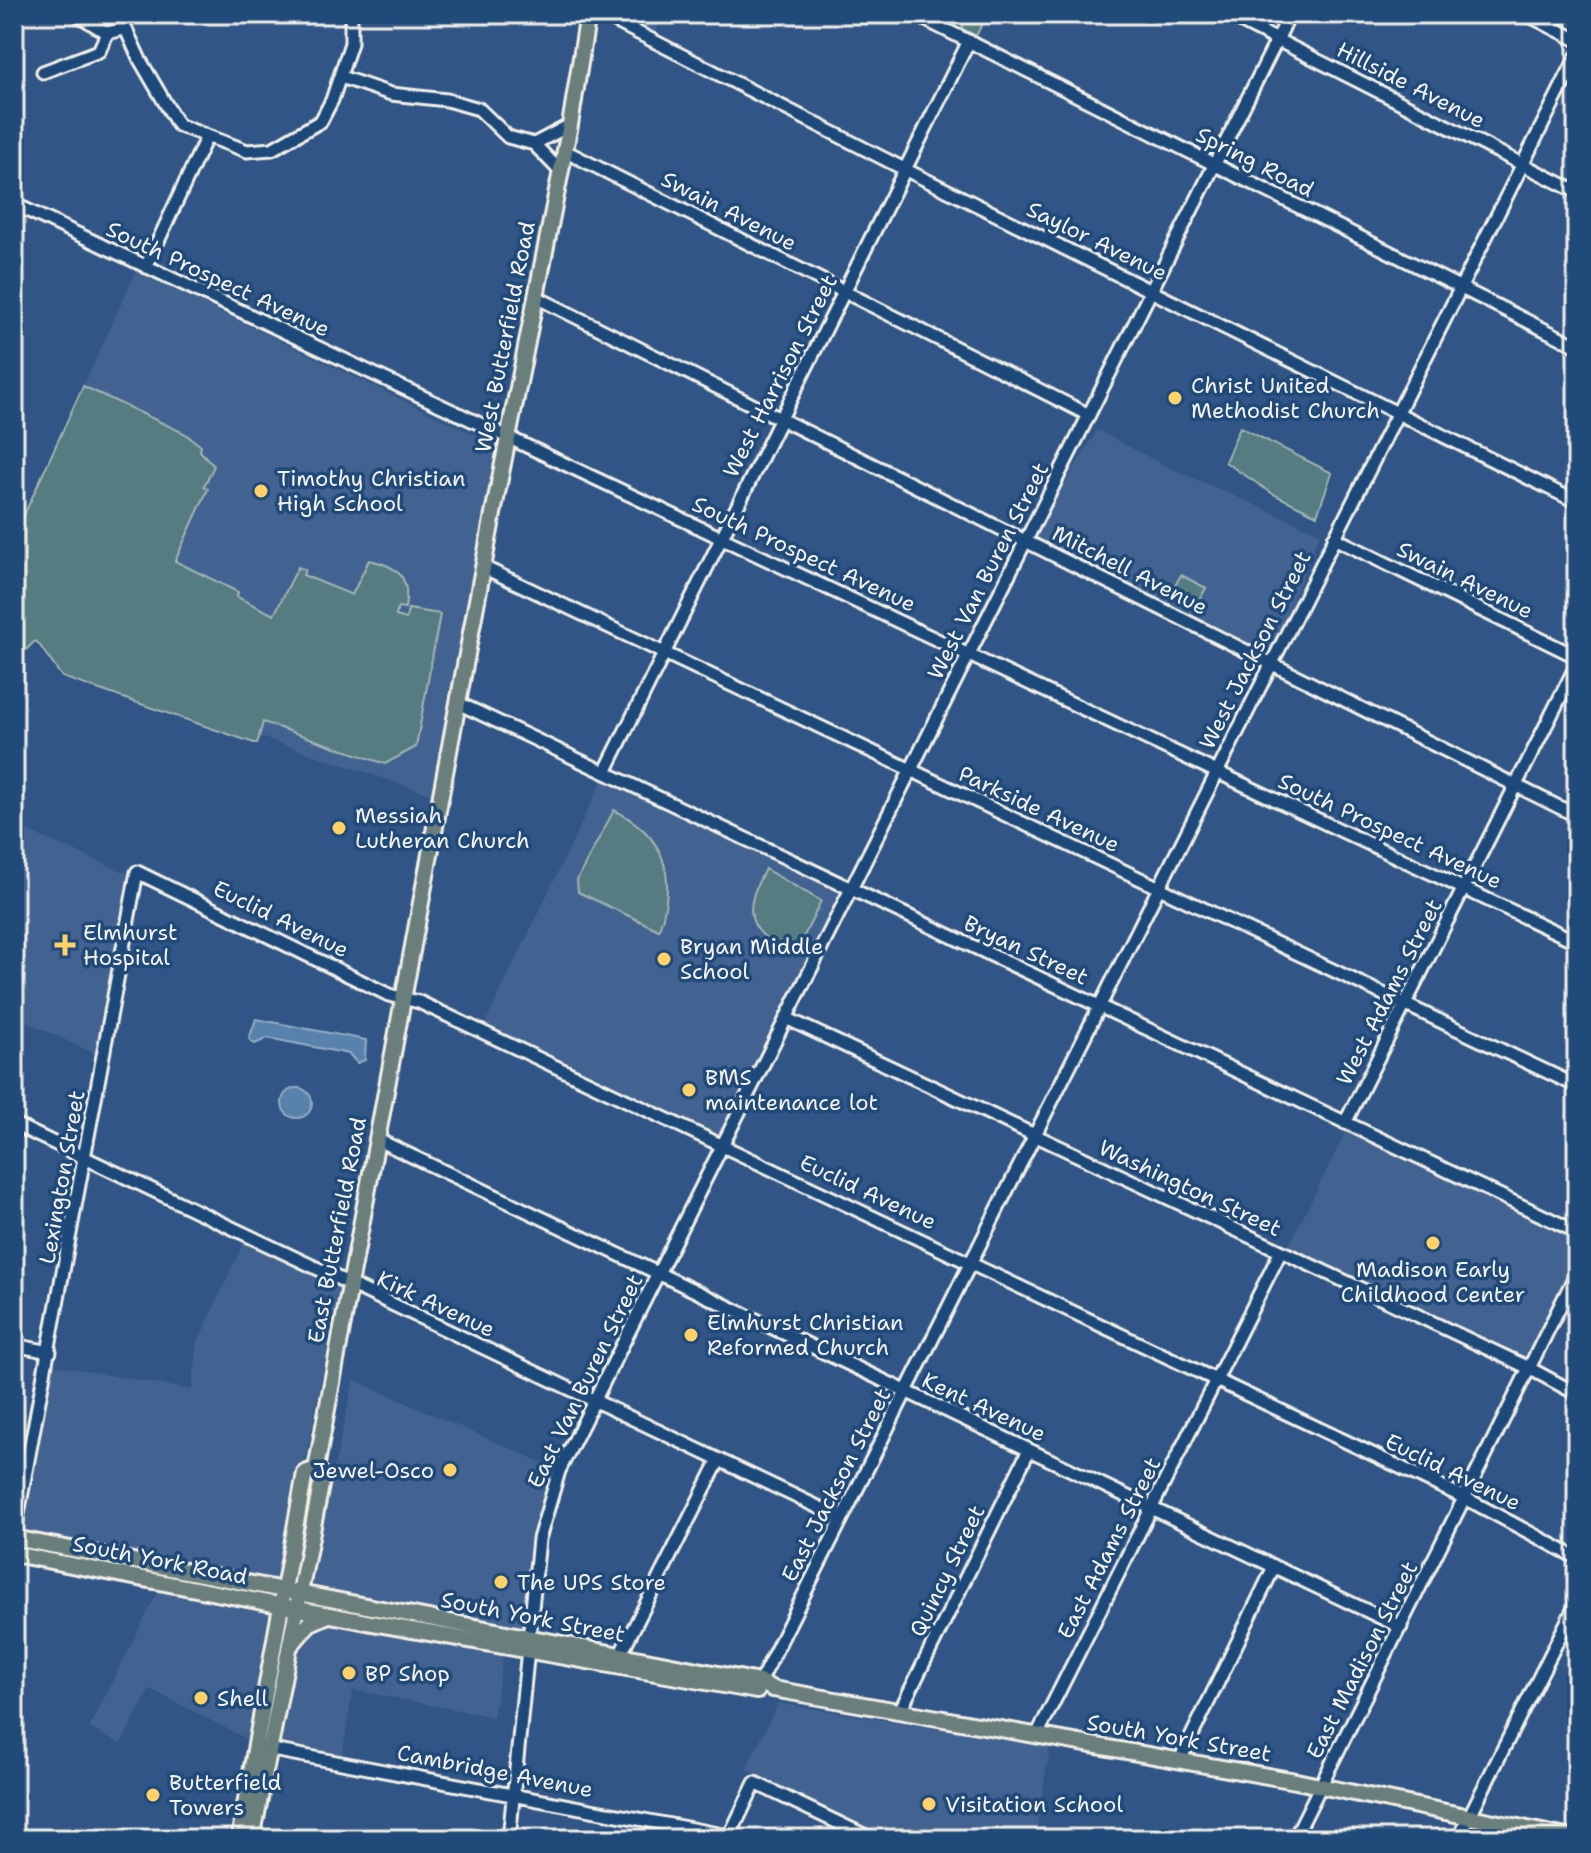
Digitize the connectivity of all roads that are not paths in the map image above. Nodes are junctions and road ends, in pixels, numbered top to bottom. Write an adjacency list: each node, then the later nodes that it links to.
1 (77, 14): 11 (street)
2 (119, 14): 10 (street)
3 (351, 14): 17 (street)
4 (588, 14): 18 (main road, West Butterfield Road)
5 (601, 14): 24 (street, Saylor Avenue)
6 (914, 14): 14 (street, Spring Road)
7 (1226, 14): 12 (street, Hillside Avenue)
8 (1290, 14): 12 (street, West Van Buren Street)
9 (1526, 14): 13 (street)
10 (124, 29): 11 (street); 19 (street)
11 (107, 33): 16 (street)
12 (1277, 39): 22 (street, West Van Buren Street); 23 (street, Hillside Avenue)
13 (1577, 40)
14 (969, 41): 22 (street, Spring Road); 24 (street, West Harrison Street)
15 (1577, 56): 23 (street, West Jackson Street)
16 (43, 72)
17 (341, 77): 19 (street); 20 (street)
18 (570, 125): 20 (street); 21 (main road, West Butterfield Road)
19 (207, 136): 28 (street)
20 (534, 144): 25 (street)
21 (565, 151): 25 (main road, West Butterfield Road); 31 (street, Swain Avenue)
22 (1215, 163): 29 (street, Spring Road); 30 (street, West Van Buren Street)
23 (1523, 165): 26 (street, Hillside Avenue); 29 (street, West Jackson Street)
24 (906, 170): 30 (street, Saylor Avenue); 31 (street, West Harrison Street)
25 (561, 172): 32 (main road, West Butterfield Road)
26 (1577, 192)
27 (14, 204): 28 (street, South Prospect Avenue)
28 (146, 267): 37 (street, South Prospect Avenue)
29 (1460, 287): 33 (street, Spring Road); 34 (street, West Jackson Street)
30 (1152, 290): 34 (street, Saylor Avenue); 35 (street, West Van Buren Street)
31 (844, 292): 35 (street, Swain Avenue); 36 (street, West Harrison Street)
32 (536, 297): 36 (street, Mitchell Avenue); 37 (main road, West Butterfield Road)
33 (1577, 346)
34 (1397, 413): 38 (street, Saylor Avenue); 40 (street, West Jackson Street)
35 (1089, 415): 41 (street, West Van Buren Street)
36 (781, 421): 39 (street, West Harrison Street); 41 (street, Mitchell Avenue)
37 (508, 435): 39 (street, South Prospect Avenue); 42 (main road, West Butterfield Road)
38 (1577, 502)
39 (721, 536): 43 (street, West Harrison Street); 44 (street, South Prospect Avenue)
40 (1334, 538): 45 (street, Swain Avenue); 46 (street, West Jackson Street)
41 (1026, 540): 44 (street, West Van Buren Street); 46 (street, Mitchell Avenue)
42 (485, 568): 43 (street, Parkside Avenue); 48 (main road, West Butterfield Road)
43 (663, 653): 49 (street, Parkside Avenue); 51 (street, West Harrison Street)
44 (969, 654): 49 (street, West Van Buren Street); 50 (street, South Prospect Avenue)
45 (1577, 657)
46 (1272, 663): 50 (street, West Jackson Street); 52 (street, Mitchell Avenue)
47 (1577, 664): 52 (street, West Adams Street)
48 (458, 703): 51 (street, Bryan Street); 59 (main road, West Butterfield Road)
49 (911, 770): 55 (street, Parkside Avenue); 57 (street, West Van Buren Street)
50 (1217, 771): 55 (street, West Jackson Street); 56 (street, South Prospect Avenue)
51 (605, 772): 57 (street, Bryan Street)
52 (1516, 785): 53 (street, Mitchell Avenue); 56 (street, West Adams Street)
53 (1577, 816)
54 (137, 872): 59 (street, Euclid Avenue); 69 (street, Lexington Street)
55 (1159, 888): 60 (street, Parkside Avenue); 61 (street, West Jackson Street)
56 (1464, 888): 58 (street, South Prospect Avenue); 60 (street, West Adams Street)
57 (851, 889): 61 (street, Bryan Street); 62 (street, West Van Buren Street)
58 (1577, 942)
59 (404, 1000): 67 (main road, East Butterfield Road); 68 (street, Euclid Avenue)
60 (1405, 1005): 63 (street, Parkside Avenue); 64 (street, West Adams Street)
61 (1099, 1007): 64 (street, Bryan Street); 66 (street, West Jackson Street)
62 (786, 1018): 66 (street, Washington Street); 68 (street, West Van Buren Street)
63 (1577, 1086)
64 (1345, 1123): 70 (street, Bryan Street)
65 (14, 1124): 69 (street, Kirk Avenue)
66 (1034, 1136): 71 (street, Washington Street); 72 (street, West Jackson Street)
67 (376, 1139): 74 (street, Kent Avenue); 75 (main road, East Butterfield Road)
68 (723, 1146): 72 (street, Euclid Avenue); 74 (street, East Van Buren Street)
69 (86, 1159): 75 (street, Kirk Avenue); 77 (street, Lexington Street)
70 (1577, 1232)
71 (1280, 1253): 78 (street, Washington Street); 79 (street)
72 (970, 1263): 79 (street, Euclid Avenue); 80 (street, East Jackson Street)
73 (1577, 1272): 78 (street, East Madison Street)
74 (659, 1274): 80 (street, Kent Avenue); 82 (street, East Van Buren Street)
75 (349, 1285): 82 (street, Kirk Avenue); 85 (main road, East Butterfield Road)
76 (14, 1345): 77 (street)
77 (50, 1352): 89 (street, Lexington Street)
78 (1529, 1368): 81 (street, Washington Street); 86 (street, East Madison Street)
79 (1217, 1380): 86 (street, Euclid Avenue); 87 (street, East Adams Street)
80 (905, 1391): 83 (street, Kent Avenue); 88 (street, East Jackson Street)
81 (1577, 1394)
82 (595, 1401): 84 (street, Kirk Avenue); 101 (street, East Van Buren Street)
83 (1029, 1450): 87 (street, Kent Avenue); 105 (street, Quincy Street)
84 (719, 1460): 88 (street, Kirk Avenue); 103 (street)
85 (316, 1469): 90 (main road, East Butterfield Road); 96 (main road, East Butterfield Road)
86 (1465, 1498): 92 (street, Euclid Avenue); 100 (street, East Madison Street)
87 (1152, 1509): 93 (street, Kent Avenue); 106 (street, East Adams Street)
88 (841, 1518): 104 (street, East Jackson Street)
89 (14, 1537): 94 (main road, South York Road)
90 (290, 1553): 94 (main road); 95 (main road, East Butterfield Road)
91 (14, 1554): 98 (main road, South York Road)
92 (1577, 1558)
93 (1274, 1567): 100 (street, Kent Avenue); 109 (street)
94 (258, 1584): 95 (main road, South York Road)
95 (283, 1590): 96 (main road, South York Street); 98 (main road, East Butterfield Road)
96 (299, 1601): 98 (main road, South York Road); 99 (main road, South York Street); 101 (main road, South York Street); 102 (main road, East Butterfield Road)
97 (1577, 1602): 112 (street)
98 (280, 1606): 107 (main road, East Butterfield Road)
99 (329, 1615): 101 (main road, South York Street); 102 (main road)
100 (1401, 1627): 110 (street, East Madison Street)
101 (530, 1644): 103 (main road, South York Street); 104 (main road, South York Street); 111 (street, East Van Buren Street)
102 (290, 1645): 108 (main road, East Butterfield Road)
103 (619, 1657): 104 (main road, South York Street)
104 (767, 1686): 105 (main road, South York Street)
105 (900, 1711): 106 (main road, South York Street)
106 (1037, 1735): 109 (main road, South York Street)
107 (254, 1746): 108 (street, Cambridge Avenue); 114 (main road, East Butterfield Road)
108 (271, 1749): 111 (street, Cambridge Avenue); 115 (main road, East Butterfield Road)
109 (1180, 1760): 110 (main road, South York Street)
110 (1321, 1787): 112 (main road, South York Street); 118 (street, East Madison Street)
111 (514, 1795): 113 (street, Cambridge Avenue); 116 (street, East Van Buren Street)
112 (1469, 1817): 119 (street); 120 (main road, South York Street)
113 (728, 1838): 117 (street)
114 (239, 1839)
115 (252, 1839)
116 (509, 1839)
117 (872, 1839)
118 (1294, 1839)
119 (1458, 1839)
120 (1576, 1839)

